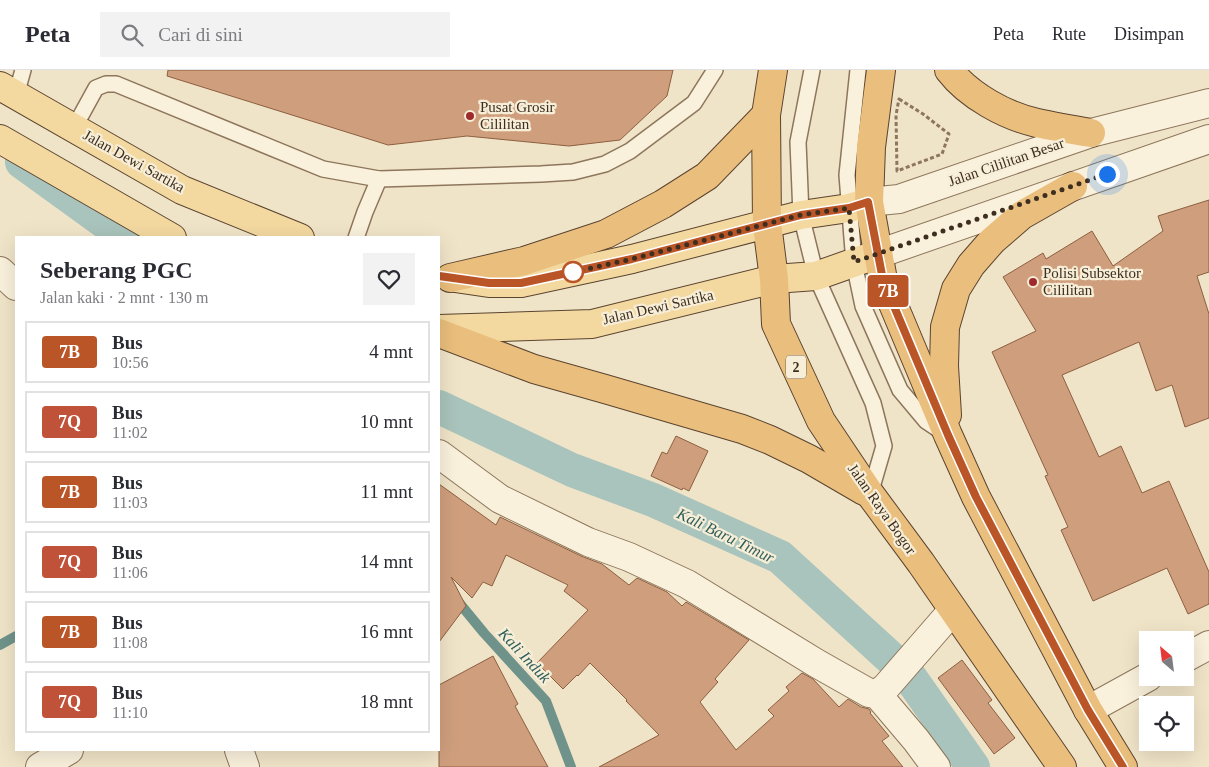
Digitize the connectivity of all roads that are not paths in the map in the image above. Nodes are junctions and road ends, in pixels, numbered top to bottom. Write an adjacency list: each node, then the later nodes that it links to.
1 (715, 70): 14 (lane)
2 (773, 70): 9 (highway, 2)
3 (812, 70): 17 (lane)
4 (858, 70): 16 (lane)
5 (881, 70): 16 (highway)
6 (949, 70): 11 (highway)
7 (13, 84): 10 (main road, Jalan Dewi Sartika)
8 (1209, 103): 11 (street, Jalan Cililitan Besar)
9 (766, 115): 18 (highway, 2); 25 (highway)
10 (74, 128): 14 (lane); 20 (main road, Jalan Dewi Sartika)
11 (1091, 134): 16 (street, Jalan Cililitan Besar)
12 (0, 139): 19 (main road)
13 (1209, 139): 15 (street)
14 (379, 179): 21 (lane)
15 (1073, 186): 22 (street); 30 (highway)
16 (859, 205): 17 (main road, Jalan Cililitan Besar); 22 (highway)
17 (801, 215): 18 (main road); 24 (lane)
18 (767, 224): 25 (main road); 26 (highway, Jalan Raya Bogor / 2)
19 (169, 236)
20 (295, 236)
21 (357, 236)
22 (866, 258): 24 (main road); 30 (highway)
23 (0, 271): 27 (street)
24 (816, 276): 26 (main road, Jalan Dewi Sartika); 32 (lane)
25 (444, 277)
26 (774, 279): 28 (main road, Jalan Dewi Sartika); 32 (highway, Jalan Raya Bogor / 2)
27 (15, 285)
28 (440, 329)
29 (440, 333): 32 (highway)
30 (948, 435): 38 (highway)
31 (440, 455): 37 (street)
32 (870, 494): 33 (highway, Jalan Raya Bogor / 2)
33 (953, 610): 37 (street); 44 (highway, Jalan Raya Bogor / 2)
34 (1209, 645): 35 (street)
35 (1194, 653)
36 (1139, 682): 38 (street)
37 (881, 691): 43 (street)
38 (1088, 710): 45 (highway)
39 (67, 751): 41 (street)
40 (239, 751): 42 (street)
41 (40, 767)
42 (245, 767)
43 (936, 767)
44 (1062, 767)
45 (1123, 767)

